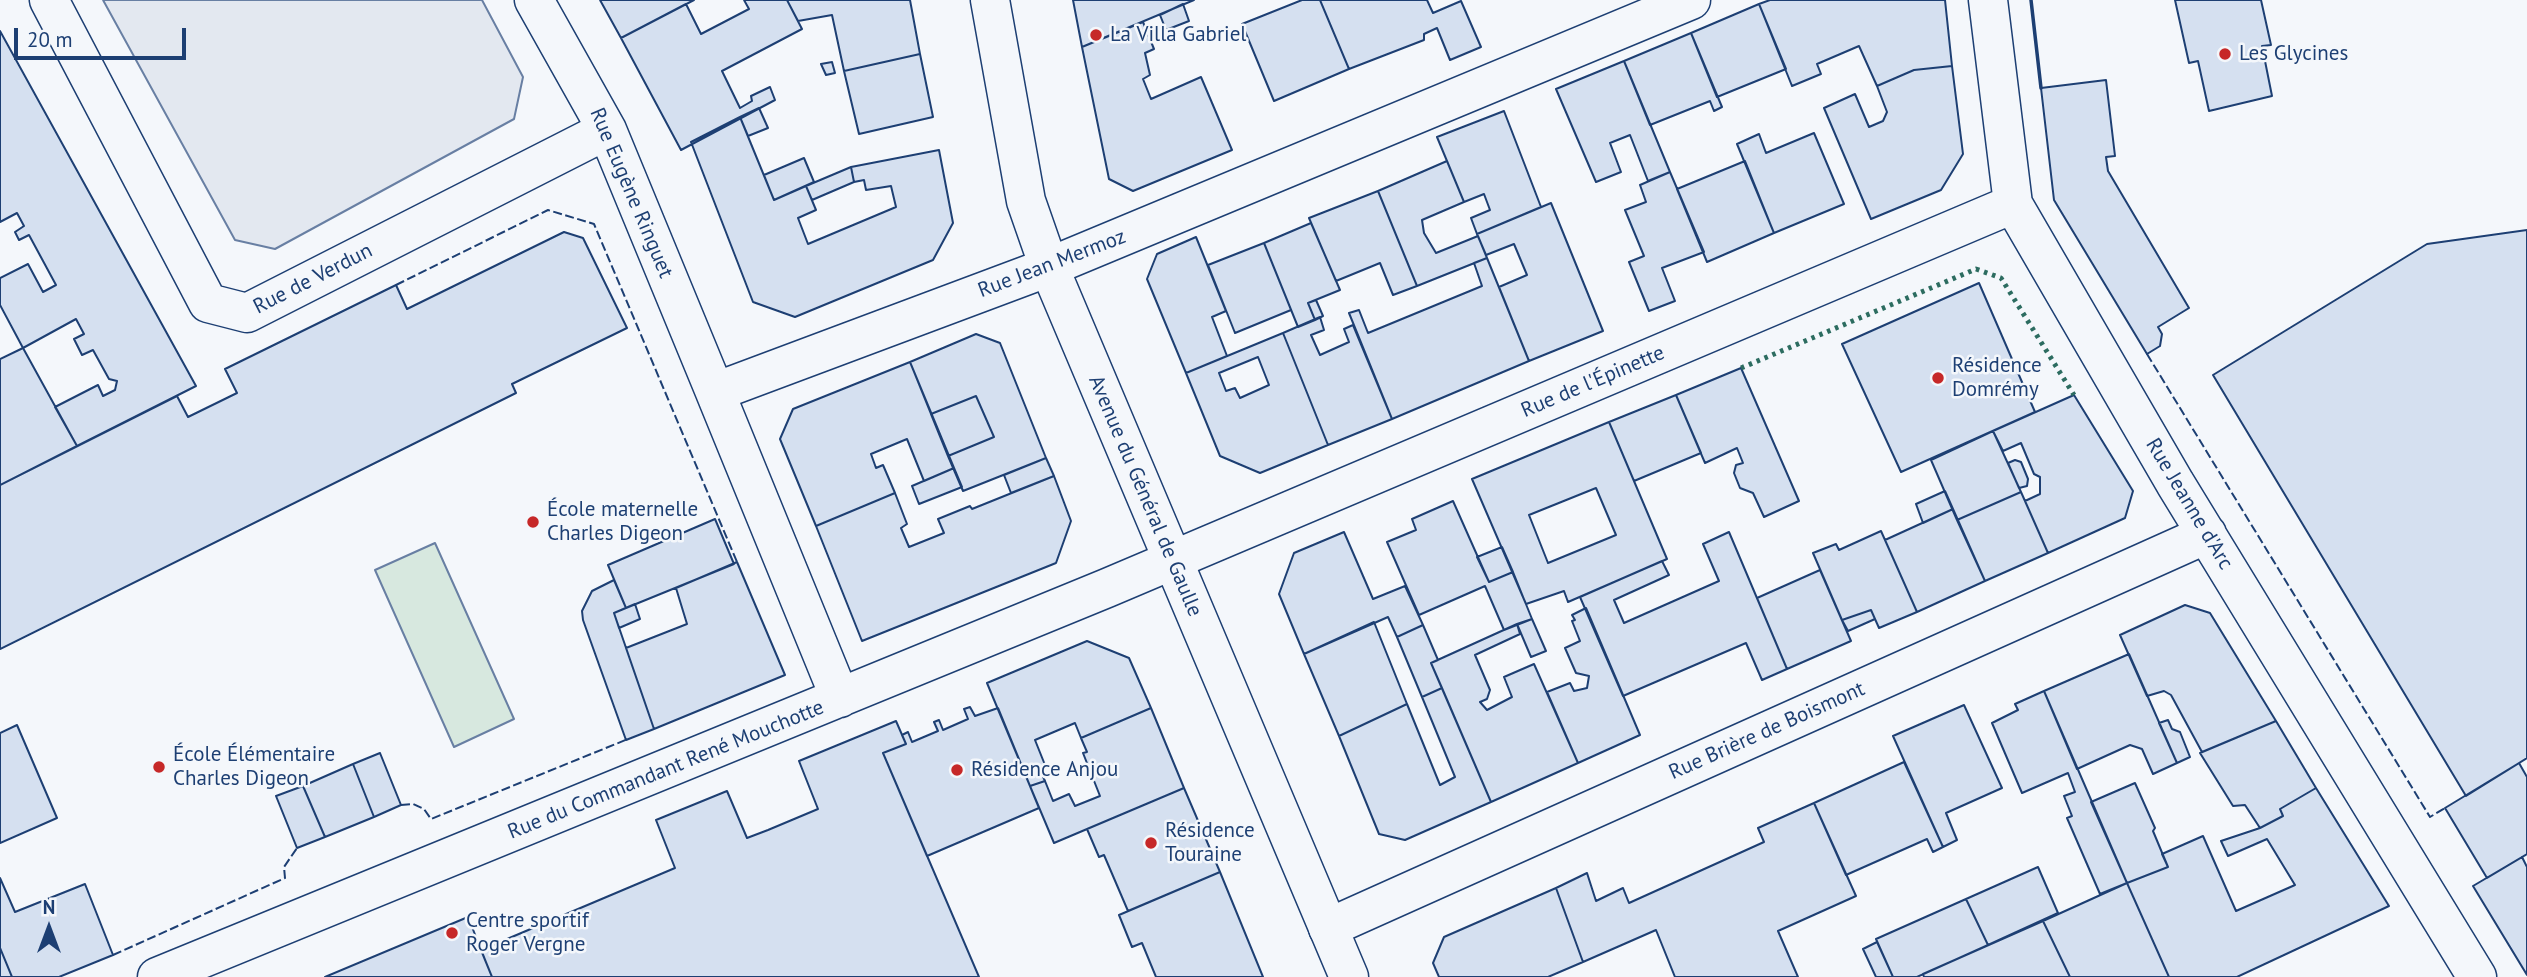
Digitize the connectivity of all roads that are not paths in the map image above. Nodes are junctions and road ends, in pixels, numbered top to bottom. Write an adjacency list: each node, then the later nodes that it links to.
1 (49, 0): 6 (street, Rue de Verdun)
2 (534, 0): 6 (street, Rue Eugène Ringuet)
3 (990, 0): 8 (street, Avenue du Général de Gaulle)
4 (1691, 0): 8 (street, Rue Jean Mermoz)
5 (1988, 0): 7 (street, Rue Jeanne d'Arc)
6 (607, 130): 9 (street, Rue Eugène Ringuet)
7 (2013, 204): 10 (street, Rue Jeanne d'Arc); 11 (street, Rue de l'Épinette)
8 (1049, 267): 9 (street, Rue Jean Mermoz); 11 (street, Avenue du Général de Gaulle)
9 (715, 392): 12 (street)
10 (2207, 534): 13 (street, Rue Brière de Boismont); 16 (street, Rue Jeanne d'Arc)
11 (1173, 560): 12 (street, Rue du Commandant René Mouchotte); 13 (street, Avenue du Général de Gaulle)
12 (840, 698): 14 (street, Rue du Commandant René Mouchotte)
13 (1328, 929): 15 (street, Avenue du Général de Gaulle)
14 (157, 977)
15 (1349, 977)
16 (2477, 977)

